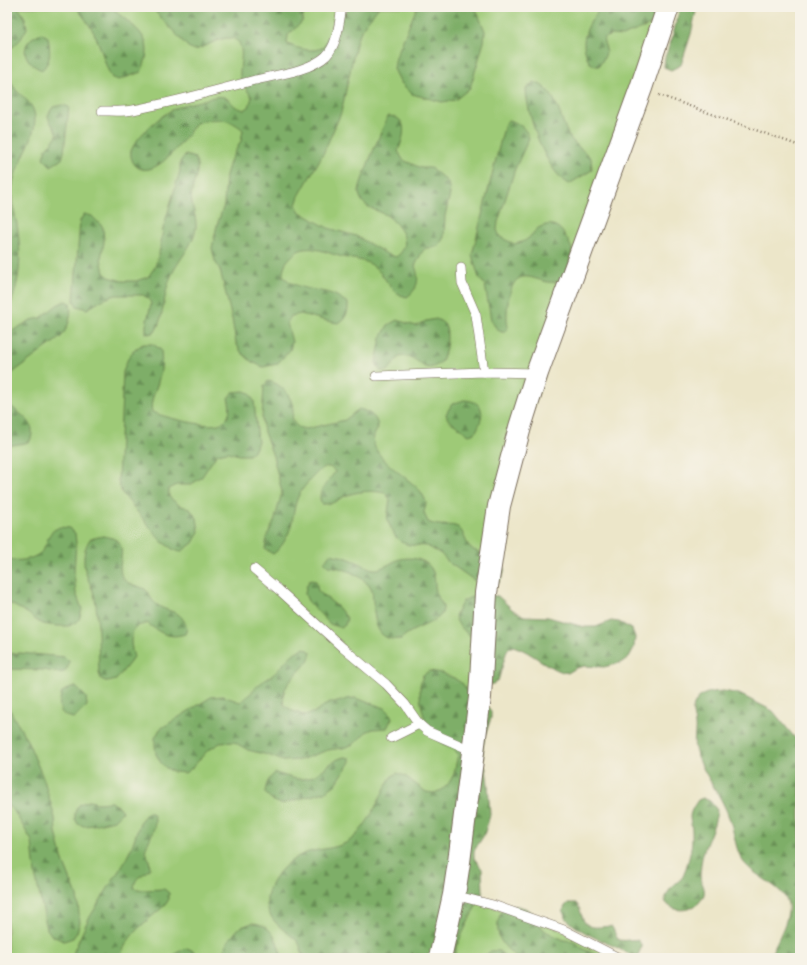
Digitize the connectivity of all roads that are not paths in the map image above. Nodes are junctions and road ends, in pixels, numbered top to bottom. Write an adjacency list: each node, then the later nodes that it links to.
1 (342, 7): 3 (lane)
2 (668, 7): 6 (main road)
3 (102, 111)
4 (461, 268): 5 (lane)
5 (484, 372): 6 (lane); 7 (lane)
6 (537, 373): 11 (main road)
7 (376, 376)
8 (254, 569): 9 (lane)
9 (419, 724): 10 (lane); 11 (lane)
10 (391, 738)
11 (474, 751): 12 (main road)
12 (454, 895): 13 (main road); 14 (lane)
13 (440, 958)
14 (619, 958)

